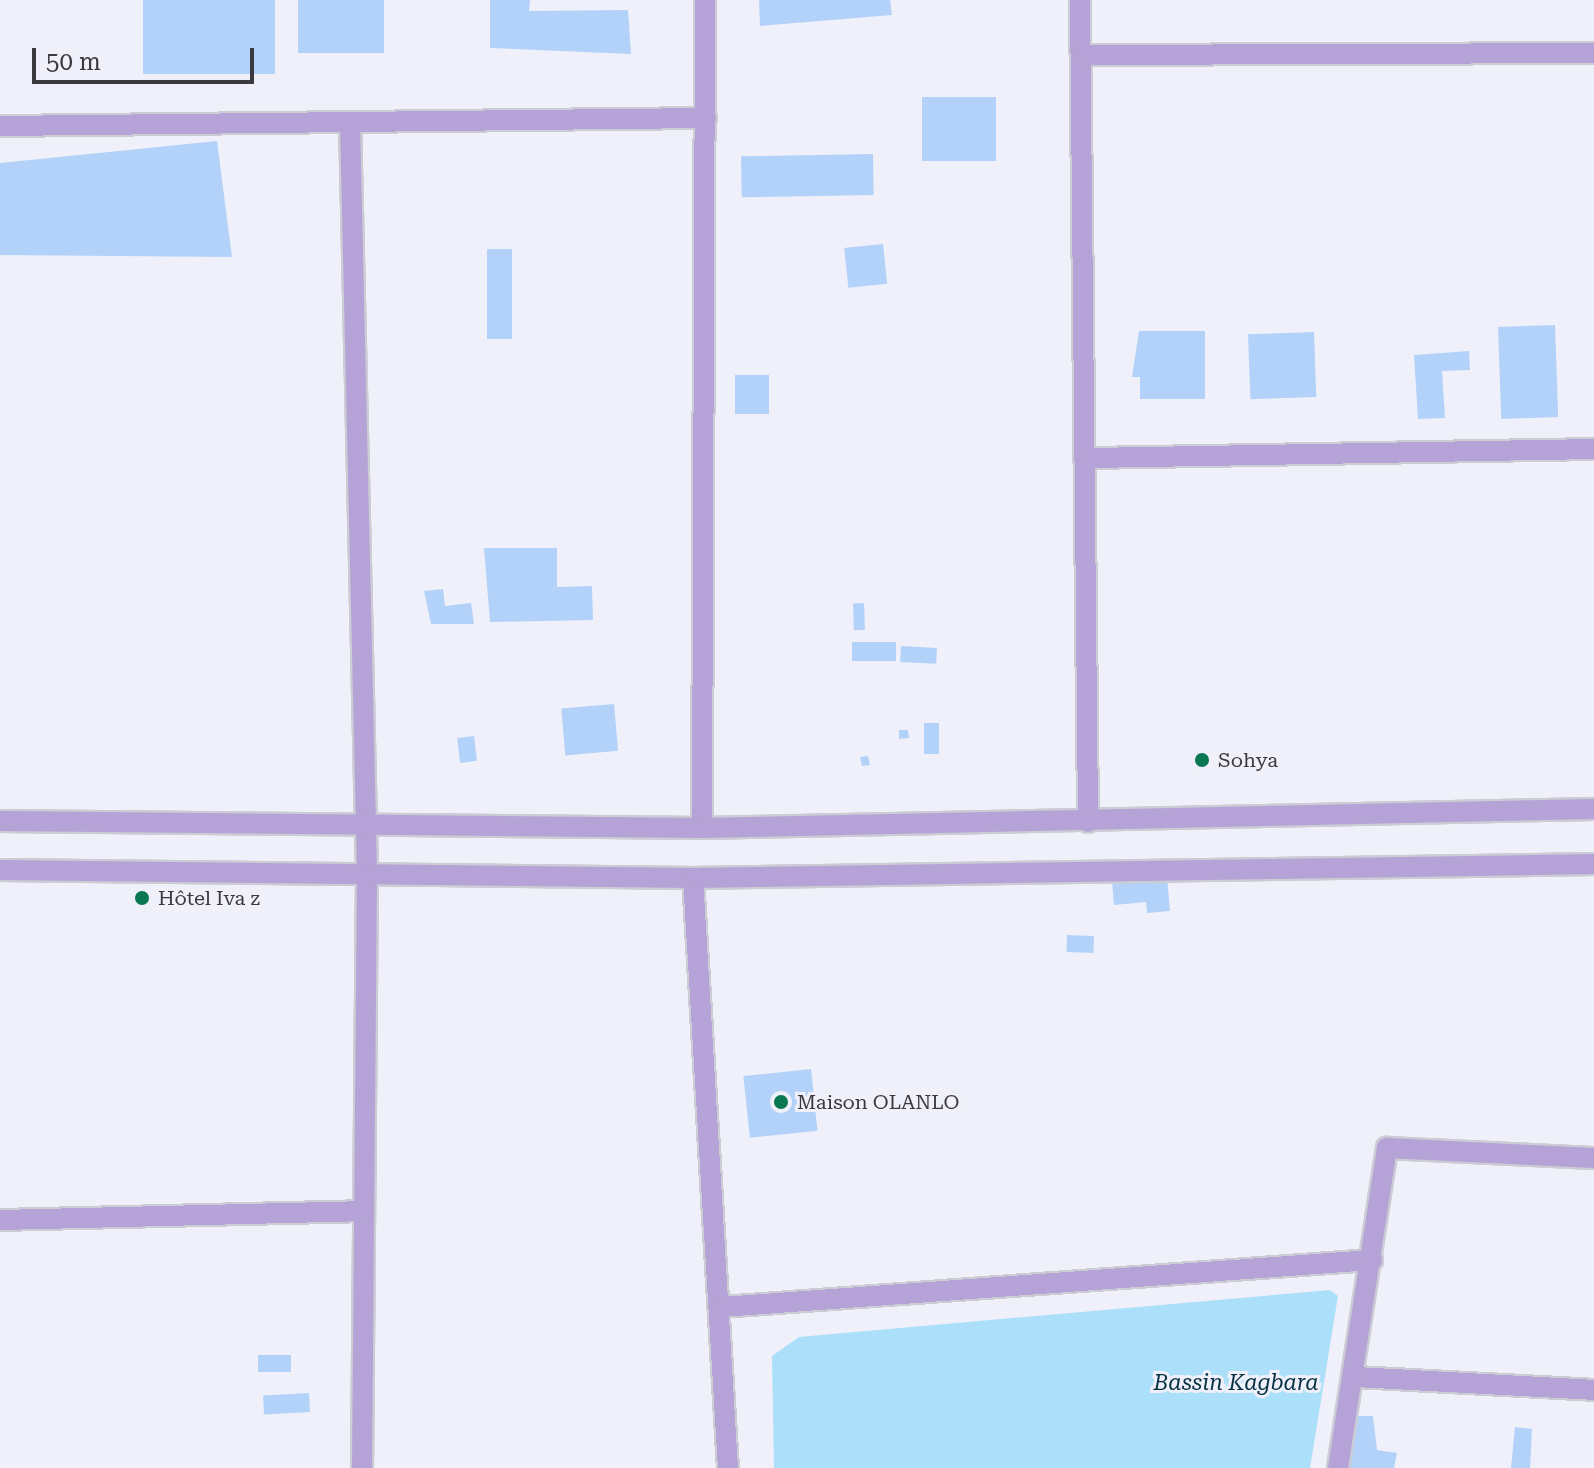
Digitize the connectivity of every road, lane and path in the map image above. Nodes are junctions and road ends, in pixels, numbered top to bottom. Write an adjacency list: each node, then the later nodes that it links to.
1 (705, 0): 5 (street)
2 (1080, 0): 4 (street)
3 (1594, 53): 4 (street)
4 (1084, 55): 9 (street)
5 (706, 118): 6 (street); 14 (street)
6 (350, 122): 7 (street); 13 (street)
7 (0, 126)
8 (1594, 449): 9 (street)
9 (1090, 458): 12 (street)
10 (1594, 809): 12 (street)
11 (0, 821): 13 (street)
12 (1088, 822): 14 (street)
13 (366, 824): 14 (street); 17 (street)
14 (702, 828)
15 (1594, 864): 18 (street)
16 (0, 870): 17 (street)
17 (367, 873): 18 (street); 20 (street)
18 (693, 878): 23 (street)
19 (1594, 1158): 22 (street)
20 (364, 1211): 21 (street); 26 (street)
21 (0, 1220)
22 (1372, 1260): 23 (street); 24 (street)
23 (722, 1307): 27 (street)
24 (1356, 1377): 25 (street); 28 (street)
25 (1594, 1390)
26 (362, 1468)
27 (728, 1468)
28 (1338, 1468)

